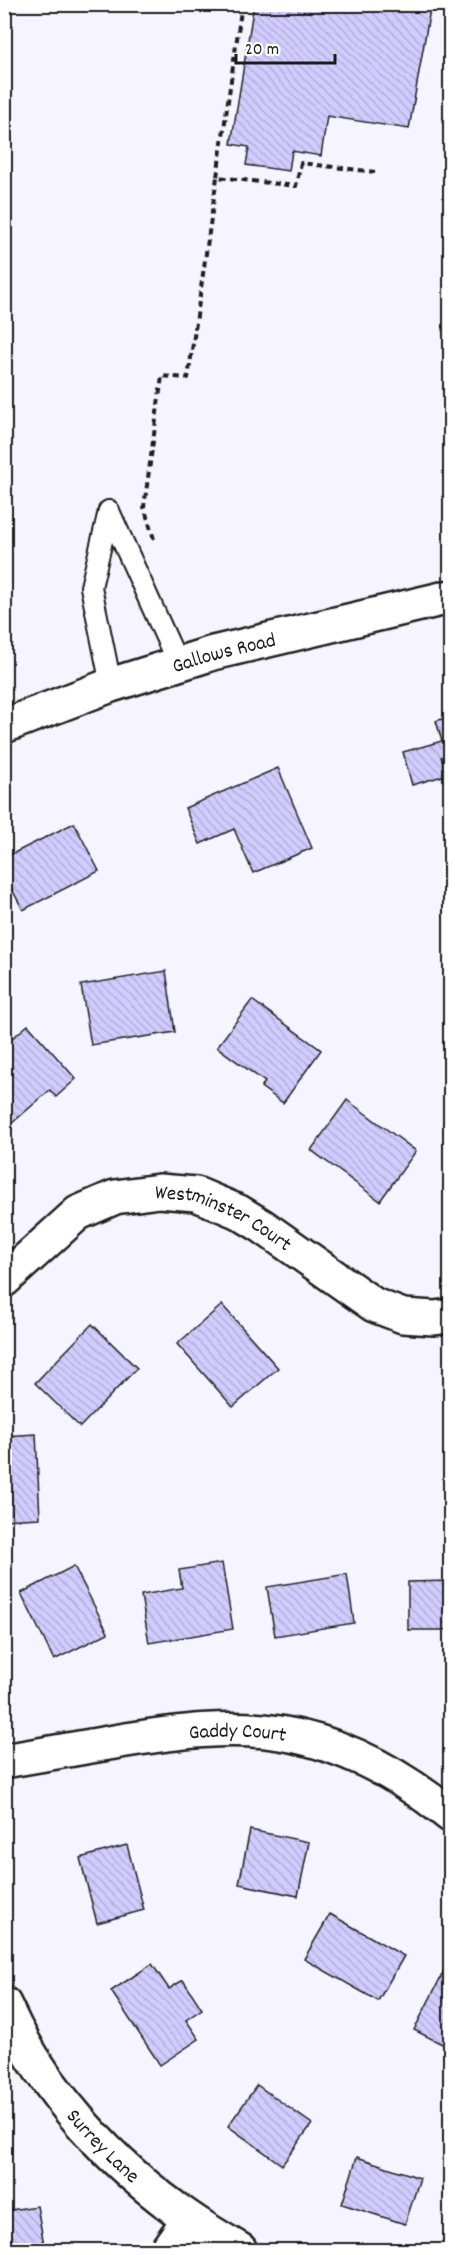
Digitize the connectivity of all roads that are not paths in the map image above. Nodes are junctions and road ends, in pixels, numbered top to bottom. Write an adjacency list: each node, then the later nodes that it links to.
1 (450, 597): 2 (street, Gallows Road)
2 (178, 664): 3 (street, Gallows Road); 3 (lane)
3 (111, 685): 4 (street, Gallows Road)
4 (4, 726)
5 (4, 1280): 6 (street, Westminster Court)
6 (449, 1316)
7 (4, 1761): 8 (street, Gaddy Court)
8 (450, 1815)
9 (4, 2004): 10 (street, Surrey Lane)
10 (189, 2219): 11 (street); 12 (street, Surrey Lane)
11 (167, 2250)
12 (240, 2250)

